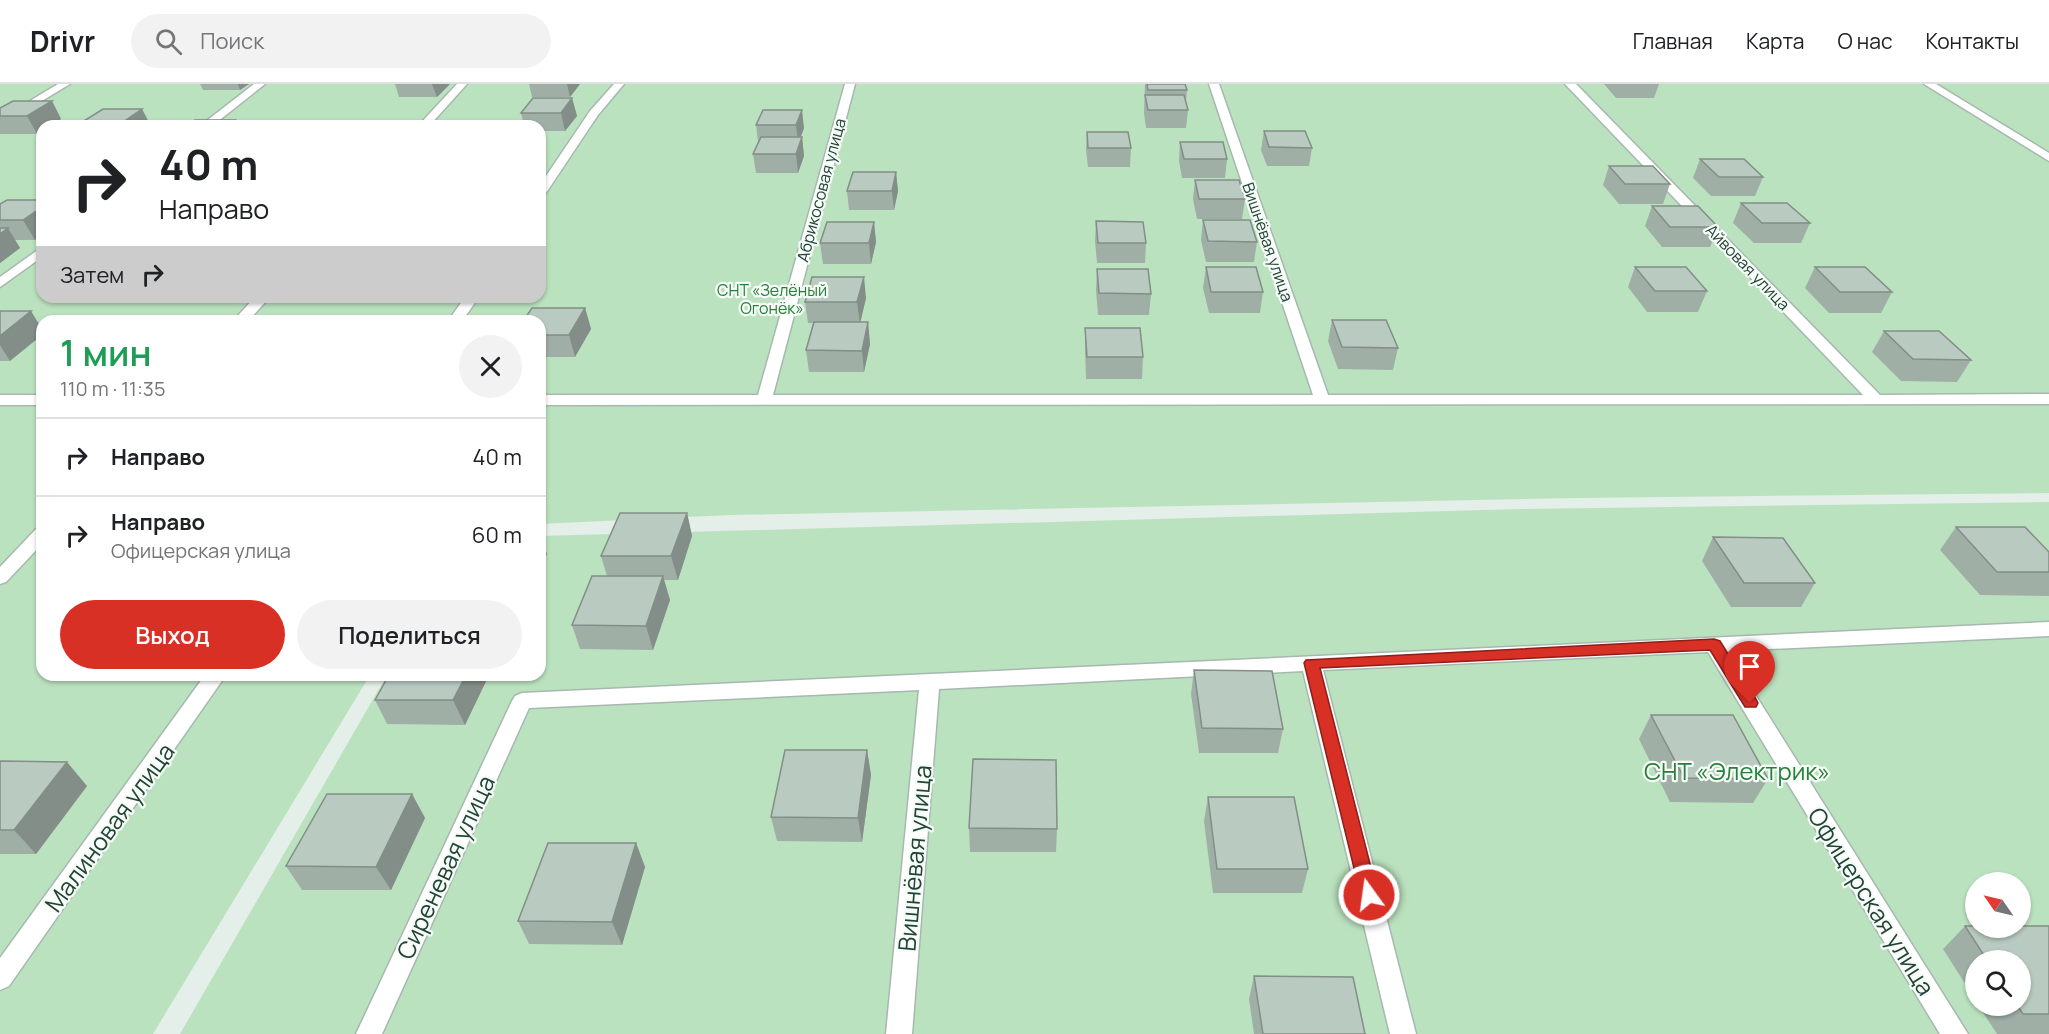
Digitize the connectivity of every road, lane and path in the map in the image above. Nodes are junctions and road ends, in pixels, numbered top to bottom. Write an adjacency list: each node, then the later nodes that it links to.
1 (65, 84): 11 (street)
2 (260, 84): 9 (street)
3 (462, 84): 10 (street)
4 (619, 84): 13 (street)
5 (850, 84): 24 (street, Абрикосовая улица)
6 (1214, 84): 18 (street, Вишнёвая улица)
7 (1570, 84): 19 (street, Айвовая улица)
8 (1929, 84): 12 (street)
9 (213, 120)
10 (429, 120)
11 (0, 123)
12 (2049, 158)
13 (546, 185)
14 (36, 256): 15 (street)
15 (0, 283)
16 (257, 303): 17 (street)
17 (246, 315)
18 (1322, 399): 19 (street); 24 (street)
19 (1876, 399): 20 (street)
20 (2049, 399)
21 (0, 400): 22 (street)
22 (36, 400)
23 (546, 400): 24 (street)
24 (764, 400)
25 (36, 539): 26 (street)
26 (0, 578)
27 (2049, 629): 28 (street)
28 (1714, 645): 29 (street); 36 (street, Офицерская улица)
29 (1311, 663): 31 (street); 35 (street)
30 (212, 681): 32 (street, Малиновая улица)
31 (930, 681): 33 (street, Сиреневая улица); 34 (street, Вишнёвая улица)
32 (0, 978)
33 (369, 1034)
34 (899, 1034)
35 (1403, 1034)
36 (1955, 1034)

